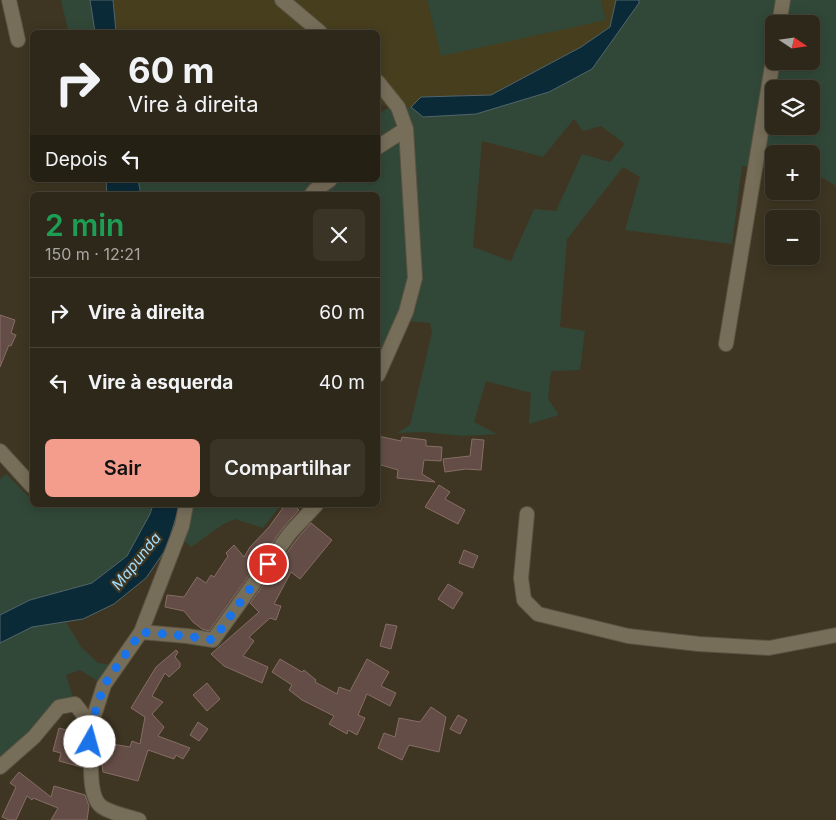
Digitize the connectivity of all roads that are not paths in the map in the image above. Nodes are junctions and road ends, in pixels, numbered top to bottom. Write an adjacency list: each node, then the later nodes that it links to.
1 (10, 0): 6 (street)
2 (282, 0): 5 (street)
3 (784, 0): 4 (street)
4 (781, 15)
5 (318, 30)
6 (18, 40)
7 (771, 70): 13 (street)
8 (380, 84): 9 (street)
9 (406, 128): 10 (street); 14 (street)
10 (380, 146)
11 (327, 182): 12 (street)
12 (315, 192)
13 (726, 344)
14 (380, 370)
15 (0, 451): 16 (street)
16 (30, 484)
17 (186, 507): 20 (street)
18 (314, 507): 20 (street)
19 (527, 514): 21 (street)
20 (141, 632): 22 (street)
21 (836, 635)
22 (89, 726): 23 (street); 24 (street)
23 (0, 767)
24 (139, 820)

